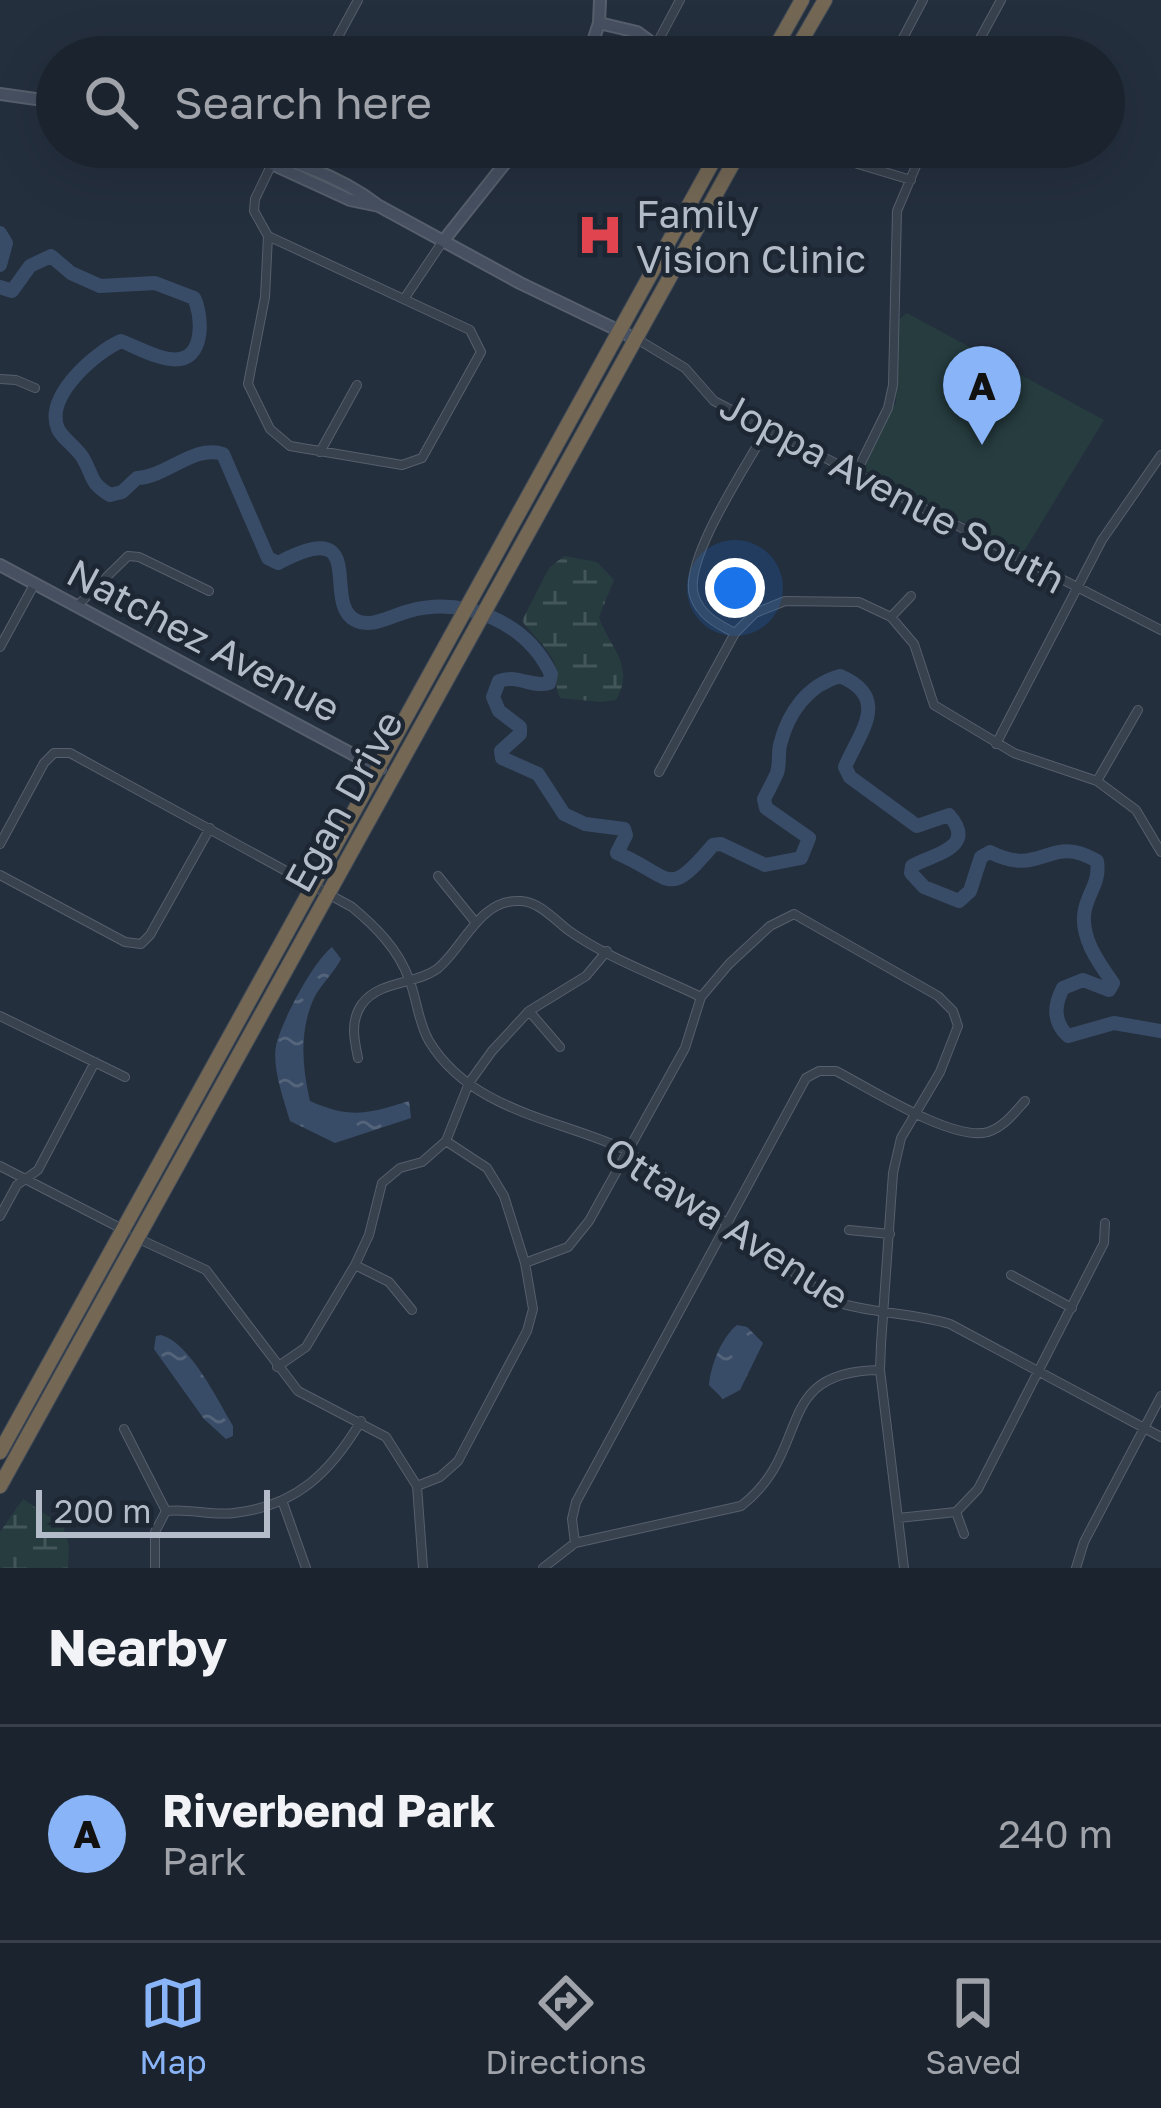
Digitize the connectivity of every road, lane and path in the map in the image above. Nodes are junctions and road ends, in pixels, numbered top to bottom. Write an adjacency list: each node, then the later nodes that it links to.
1 (358, 0): 9 (street)
2 (599, 0): 8 (street)
3 (680, 0): 12 (street)
4 (803, 0): 13 (highway)
5 (825, 0): 14 (highway)
6 (923, 0): 15 (street)
7 (1001, 0): 16 (street)
8 (599, 23): 10 (street); 11 (street)
9 (338, 36)
10 (595, 36)
11 (643, 36)
12 (661, 36)
13 (785, 36)
14 (804, 36)
15 (903, 36)
16 (981, 36)
17 (0, 94): 18 (street)
18 (36, 99)
19 (269, 168): 27 (street)
20 (296, 168): 28 (street)
21 (501, 168): 28 (street)
22 (711, 168): 30 (highway, Egan Drive)
23 (728, 168): 30 (highway, Egan Drive)
24 (871, 168): 26 (street)
25 (915, 168): 26 (street)
26 (911, 180): 37 (street)
27 (268, 236): 29 (street); 35 (street)
28 (444, 240): 29 (street); 30 (street)
29 (404, 299): 35 (street)
30 (629, 335): 34 (street, Joppa Avenue South); 51 (highway, Egan Drive); 59 (highway, Egan Drive)
31 (0, 379): 33 (street)
32 (357, 385): 35 (street)
33 (35, 388)
34 (766, 430): 37 (street, Joppa Avenue South); 47 (street)
35 (320, 452)
36 (1161, 455): 40 (street)
37 (855, 476): 40 (street, Joppa Avenue South)
38 (0, 565): 39 (street, Natchez Avenue)
39 (34, 583): 43 (street, Natchez Avenue); 48 (street)
40 (1076, 589): 46 (street, Joppa Avenue South); 50 (street)
41 (209, 591): 43 (street)
42 (911, 596): 45 (street)
43 (77, 606): 51 (street, Natchez Avenue)
44 (1161, 614): 46 (street)
45 (891, 617): 47 (street); 50 (street)
46 (1158, 628)
47 (735, 633): 52 (street)
48 (0, 646)
49 (1138, 710): 53 (street)
50 (996, 743): 53 (street)
51 (380, 769): 59 (highway, Egan Drive)
52 (659, 772)
53 (1097, 782): 56 (street)
54 (211, 827): 55 (street, Ottawa Avenue); 57 (street); 59 (street, Ottawa Avenue)
55 (0, 844)
56 (1161, 852)
57 (0, 875)
58 (437, 876): 60 (street)
59 (323, 889): 62 (street, Ottawa Avenue); 81 (highway, Egan Drive)
60 (476, 923): 61 (street); 62 (street)
61 (607, 951): 63 (street); 64 (street)
62 (410, 979): 67 (street); 70 (street, Ottawa Avenue)
63 (701, 997): 72 (street); 74 (street)
64 (529, 1011): 66 (street); 70 (street)
65 (0, 1016): 68 (street)
66 (560, 1047)
67 (358, 1058)
68 (95, 1062): 69 (street); 76 (street)
69 (125, 1077)
70 (469, 1083): 73 (street); 74 (street, Ottawa Avenue)
71 (1025, 1101): 72 (street)
72 (914, 1111): 78 (street); 82 (street)
73 (446, 1142): 83 (street); 84 (street)
74 (628, 1151): 78 (street, Ottawa Avenue); 83 (street)
75 (0, 1166): 76 (street)
76 (25, 1179): 77 (street); 81 (street)
77 (0, 1216)
78 (726, 1222): 88 (street, Ottawa Avenue); 105 (street)
79 (1106, 1223): 86 (street)
80 (849, 1230): 82 (street)
81 (130, 1234): 89 (street); 97 (highway, Egan Drive); 98 (highway, Egan Drive)
82 (890, 1234): 88 (street)
83 (525, 1263): 99 (street)
84 (355, 1264): 87 (street); 89 (street)
85 (1011, 1275): 86 (street)
86 (1072, 1307): 91 (street)
87 (412, 1310)
88 (883, 1312): 90 (street); 91 (street, Ottawa Avenue)
89 (277, 1366): 93 (street)
90 (880, 1370): 103 (street); 105 (street)
91 (1039, 1373): 94 (street, Ottawa Avenue); 102 (street)
92 (1161, 1396): 94 (street)
93 (362, 1421): 99 (street); 100 (street)
94 (1144, 1429): 96 (street, Ottawa Avenue); 111 (street)
95 (124, 1430): 101 (street)
96 (1161, 1438)
97 (0, 1452)
98 (0, 1486)
99 (417, 1486): 108 (street)
100 (283, 1503): 101 (street); 107 (street)
101 (166, 1511): 106 (street)
102 (956, 1512): 103 (street); 104 (street)
103 (898, 1518): 110 (street)
104 (964, 1534)
105 (575, 1543): 109 (street)
106 (154, 1568)
107 (306, 1568)
108 (423, 1568)
109 (543, 1568)
110 (904, 1568)
111 (1076, 1568)

